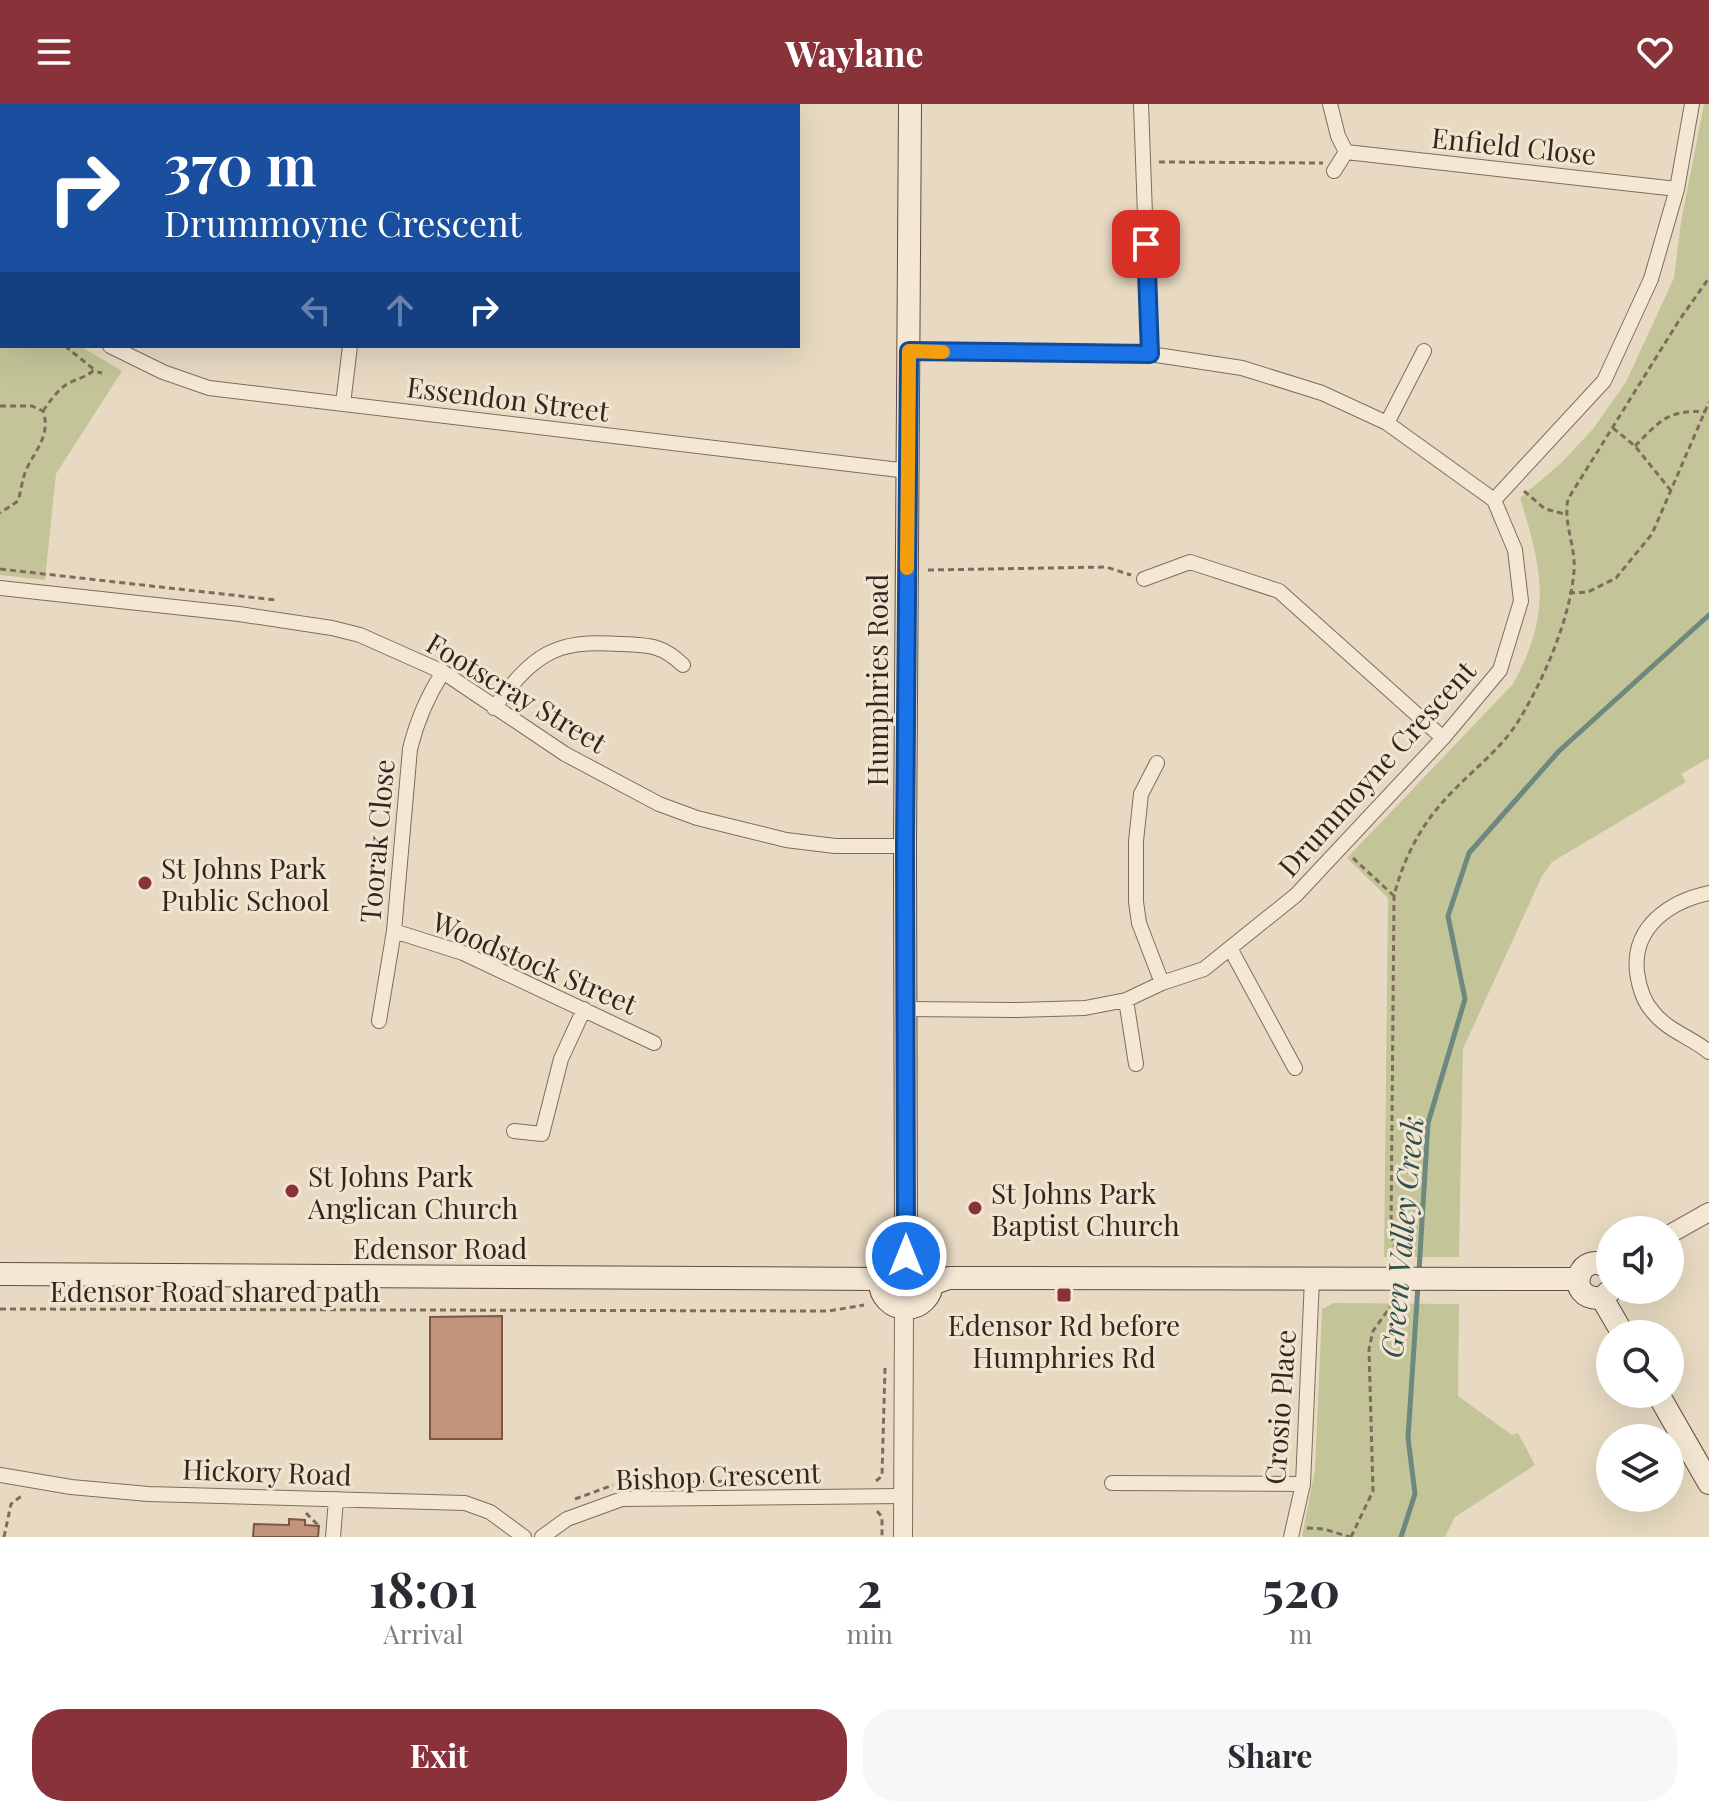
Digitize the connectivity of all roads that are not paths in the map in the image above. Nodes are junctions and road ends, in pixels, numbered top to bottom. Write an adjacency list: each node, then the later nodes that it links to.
1 (910, 104): 8 (main road, Humphries Road)
2 (1141, 104): 10 (street)
3 (1330, 104): 5 (street, Enfield Close)
4 (1692, 104): 5 (street)
5 (1677, 189): 14 (street)
6 (114, 348): 11 (street, Essendon Street)
7 (350, 348): 11 (street)
8 (909, 351): 10 (street); 13 (main road, Humphries Road)
9 (1424, 351): 12 (street)
10 (1150, 354): 12 (street)
11 (343, 404): 13 (street, Essendon Street)
12 (1387, 423): 14 (street)
13 (908, 471): 22 (main road, Humphries Road)
14 (1494, 500): 20 (street, Drummoyne Crescent)
15 (1144, 579): 20 (street)
16 (0, 588): 18 (street, Footscray Street)
17 (683, 665): 19 (street)
18 (443, 672): 19 (street, Footscray Street); 24 (street, Toorak Close)
19 (494, 708): 22 (street, Footscray Street)
20 (1443, 738): 25 (street, Drummoyne Crescent)
21 (1157, 763): 26 (street)
22 (905, 846): 29 (main road, Humphries Road)
23 (1709, 893): 32 (street)
24 (394, 931): 28 (street, Woodstock Street); 30 (street, Toorak Close)
25 (1230, 948): 26 (street, Drummoyne Crescent); 34 (street)
26 (1162, 983): 27 (street, Drummoyne Crescent)
27 (1126, 1000): 29 (street, Drummoyne Crescent); 33 (street)
28 (584, 1009): 31 (street, Woodstock Street); 35 (street)
29 (906, 1009): 38 (main road, Humphries Road)
30 (379, 1021)
31 (654, 1043)
32 (1709, 1052)
33 (1136, 1064)
34 (1295, 1068)
35 (514, 1131)
36 (1709, 1212): 37 (street)
37 (1684, 1226)
38 (906, 1256): 41 (main road); 44 (main road)
39 (1596, 1263): 43 (main road)
40 (0, 1274): 41 (main road, Edensor Road)
41 (880, 1279): 46 (main road)
42 (1312, 1279): 43 (main road); 44 (main road); 51 (street, Crosio Place)
43 (1578, 1279): 45 (main road)
44 (932, 1284): 46 (main road)
45 (1596, 1294)
46 (904, 1308): 52 (street)
47 (1666, 1408): 50 (main road)
48 (0, 1475): 53 (street, Hickory Road)
49 (1112, 1483): 51 (street)
50 (1709, 1483)
51 (1303, 1484): 54 (street, Crosio Place)
52 (903, 1496): 57 (street, Bishop Crescent); 58 (street)
53 (336, 1499): 55 (street); 56 (street, Hickory Road)
54 (1291, 1533)
55 (333, 1537)
56 (524, 1537)
57 (542, 1537)
58 (903, 1537)

